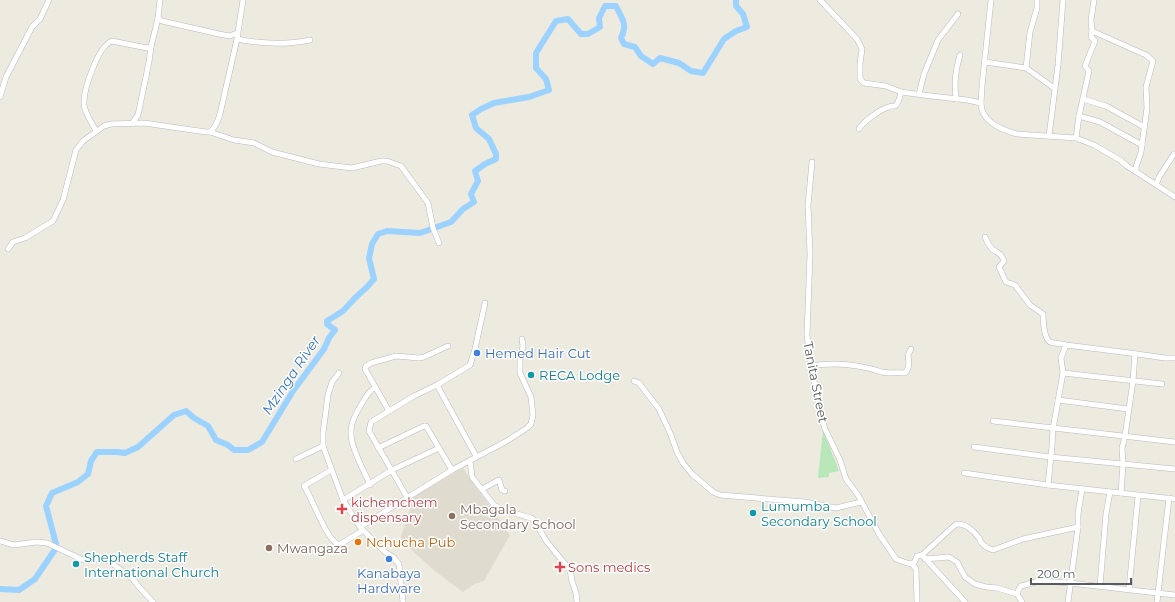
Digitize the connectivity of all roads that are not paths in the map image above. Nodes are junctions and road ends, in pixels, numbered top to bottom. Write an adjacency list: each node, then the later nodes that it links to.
1 (49, 0): 18 (street)
2 (160, 0): 10 (street)
3 (243, 0): 12 (street)
4 (820, 0): 20 (street)
5 (991, 0): 16 (street)
6 (1037, 0): 17 (street)
7 (1063, 0): 19 (street)
8 (1094, 0): 11 (street)
9 (958, 14): 21 (street)
10 (158, 18): 12 (street); 14 (street)
11 (1092, 31): 24 (street); 29 (street)
12 (237, 38): 13 (street); 28 (street)
13 (310, 40)
14 (151, 46): 27 (street); 31 (street)
15 (960, 55): 23 (street)
16 (985, 62): 17 (street); 25 (street)
17 (1026, 68): 19 (street)
18 (3, 78): 22 (street)
19 (1054, 88): 34 (street)
20 (901, 92): 21 (street); 30 (street)
21 (919, 94): 23 (street)
22 (0, 97)
23 (956, 99): 25 (street)
24 (1083, 99): 26 (street); 29 (street)
25 (981, 104): 34 (street)
26 (1079, 116): 35 (street); 36 (street)
27 (133, 122): 31 (street); 32 (street)
28 (218, 122): 32 (street); 33 (street)
29 (1144, 127): 36 (street)
30 (859, 129)
31 (96, 131): 44 (street)
32 (210, 132): 33 (street)
33 (222, 136): 43 (street)
34 (1049, 136): 35 (street)
35 (1076, 138): 39 (street)
36 (1142, 145): 39 (street)
37 (1174, 154): 40 (street)
38 (812, 162): 52 (street, Tanita Street)
39 (1136, 172): 40 (street)
40 (1156, 185): 41 (street)
41 (1175, 197)
42 (985, 237): 47 (street)
43 (439, 243)
44 (8, 249)
45 (484, 303): 58 (street)
46 (522, 340): 71 (street)
47 (1066, 345): 50 (street); 54 (street)
48 (448, 346): 59 (street)
49 (912, 349): 52 (street)
50 (1135, 354): 51 (street); 56 (street)
51 (1175, 358)
52 (811, 366): 93 (street, Tanita Street)
53 (339, 373): 67 (street)
54 (1063, 374): 56 (street); 60 (street)
55 (634, 381): 93 (street)
56 (1133, 381): 57 (street); 61 (street)
57 (1162, 384)
58 (437, 385): 62 (street); 71 (street)
59 (374, 388): 62 (street); 81 (street)
60 (1058, 400): 61 (street); 64 (street)
61 (1128, 409): 65 (street)
62 (389, 411): 69 (street)
63 (993, 421): 64 (street)
64 (1053, 429): 65 (street); 72 (street)
65 (1125, 436): 66 (street); 75 (street)
66 (1175, 442)
67 (323, 446): 73 (street); 77 (street)
68 (974, 447): 72 (street)
69 (378, 448): 70 (street); 78 (street)
70 (440, 448): 78 (street); 79 (street)
71 (476, 456): 74 (street)
72 (1050, 457): 75 (street); 82 (street)
73 (296, 459)
74 (470, 462): 79 (street); 83 (street)
75 (1123, 464): 76 (street); 87 (street)
76 (1175, 469)
77 (331, 470): 92 (street); 95 (street)
78 (392, 470): 81 (street); 89 (street)
79 (452, 470): 89 (street)
80 (964, 473): 82 (street)
81 (370, 485): 92 (street)
82 (1048, 485): 84 (street)
83 (482, 489): 85 (street); 107 (street)
84 (1082, 489): 86 (street); 94 (street)
85 (505, 491)
86 (1110, 492): 87 (street); 100 (street)
87 (1121, 493): 88 (street)
88 (1138, 496): 90 (street); 101 (street)
89 (407, 497): 95 (street)
90 (1169, 498): 91 (street); 102 (street)
91 (1175, 499)
92 (343, 500): 95 (street)
93 (861, 502): 98 (street, Tanita Street)
94 (1078, 527): 97 (street); 99 (street)
95 (361, 529): 106 (street)
96 (0, 541): 105 (street)
97 (924, 557): 98 (street); 103 (street); 109 (street)
98 (912, 564): 108 (street)
99 (1070, 583): 100 (street); 103 (street); 111 (street)
100 (1100, 586): 101 (street)
101 (1129, 590): 102 (street)
102 (1158, 593): 104 (street); 112 (street)
103 (1017, 594): 110 (street)
104 (1175, 595)
105 (153, 602)
106 (404, 602)
107 (577, 602)
108 (917, 602)
109 (965, 602)
110 (1022, 602)
111 (1068, 602)
112 (1157, 602)

